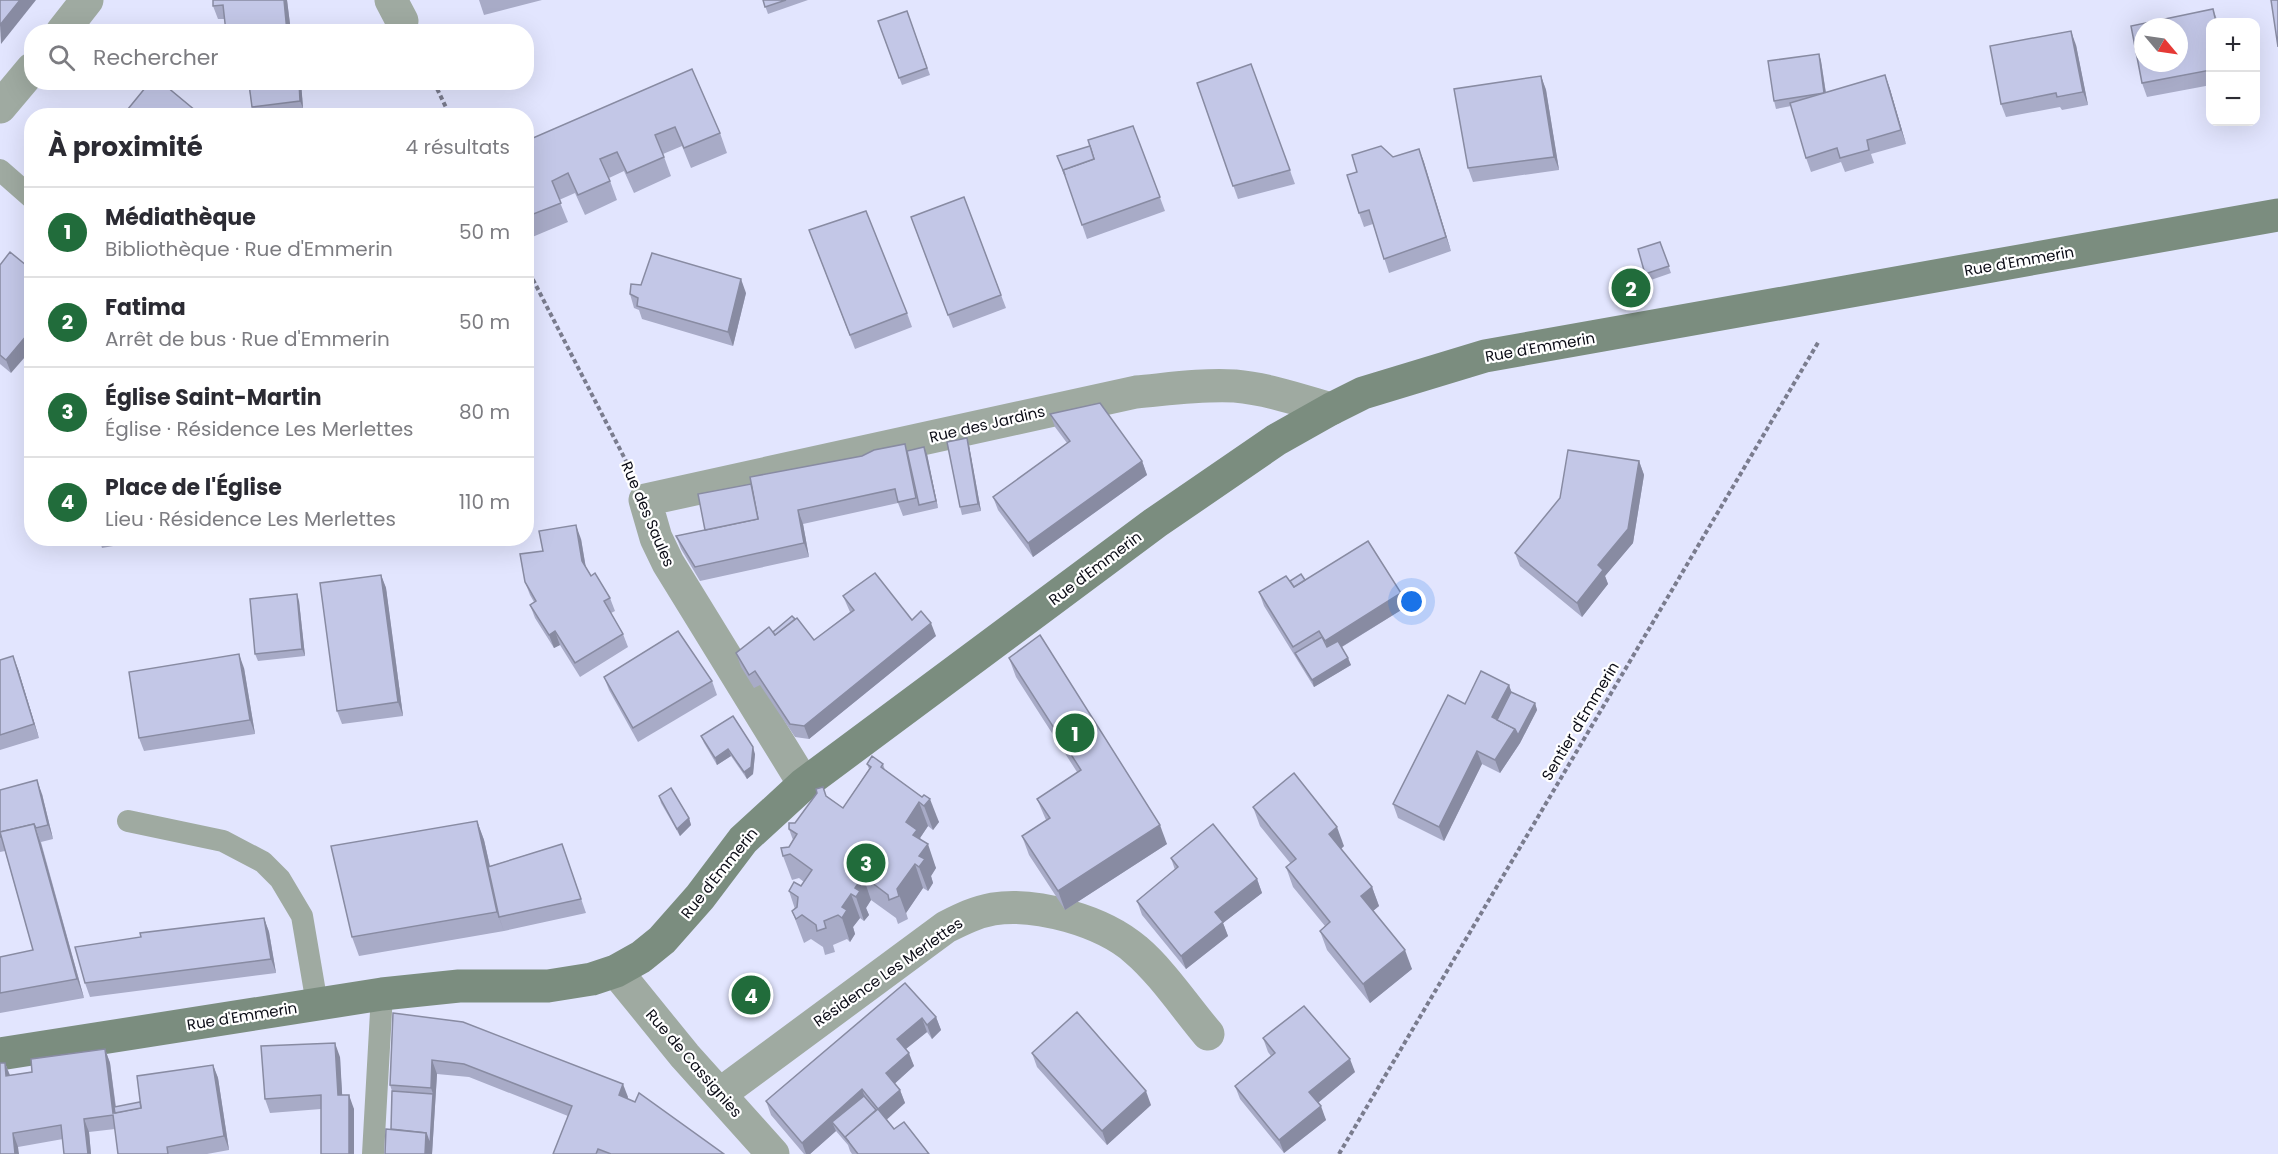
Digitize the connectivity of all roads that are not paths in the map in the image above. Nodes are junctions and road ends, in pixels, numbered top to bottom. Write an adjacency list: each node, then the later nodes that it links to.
1 (87, 0): 2 (street)
2 (68, 24)
3 (24, 78): 4 (street)
4 (0, 107)
5 (0, 170): 6 (lane)
6 (24, 191)
7 (2278, 215): 8 (main road, Rue d'Emmerin)
8 (1331, 409): 9 (street, Rue des Jardins); 10 (main road, Rue d'Emmerin)
9 (645, 500): 10 (street, Rue des Saules)
10 (804, 784): 12 (main road, Rue d'Emmerin)
11 (128, 821): 14 (lane)
12 (616, 971): 13 (main road, Rue d'Emmerin); 17 (street, Rue de Cassignies)
13 (382, 994): 14 (main road, Rue d'Emmerin); 18 (lane)
14 (317, 1004): 16 (main road, Rue d'Emmerin)
15 (1208, 1034): 17 (street, Résidence Les Merlettes)
16 (0, 1054)
17 (720, 1094): 19 (street, Rue de Cassignies)
18 (373, 1154)
19 (773, 1154)

